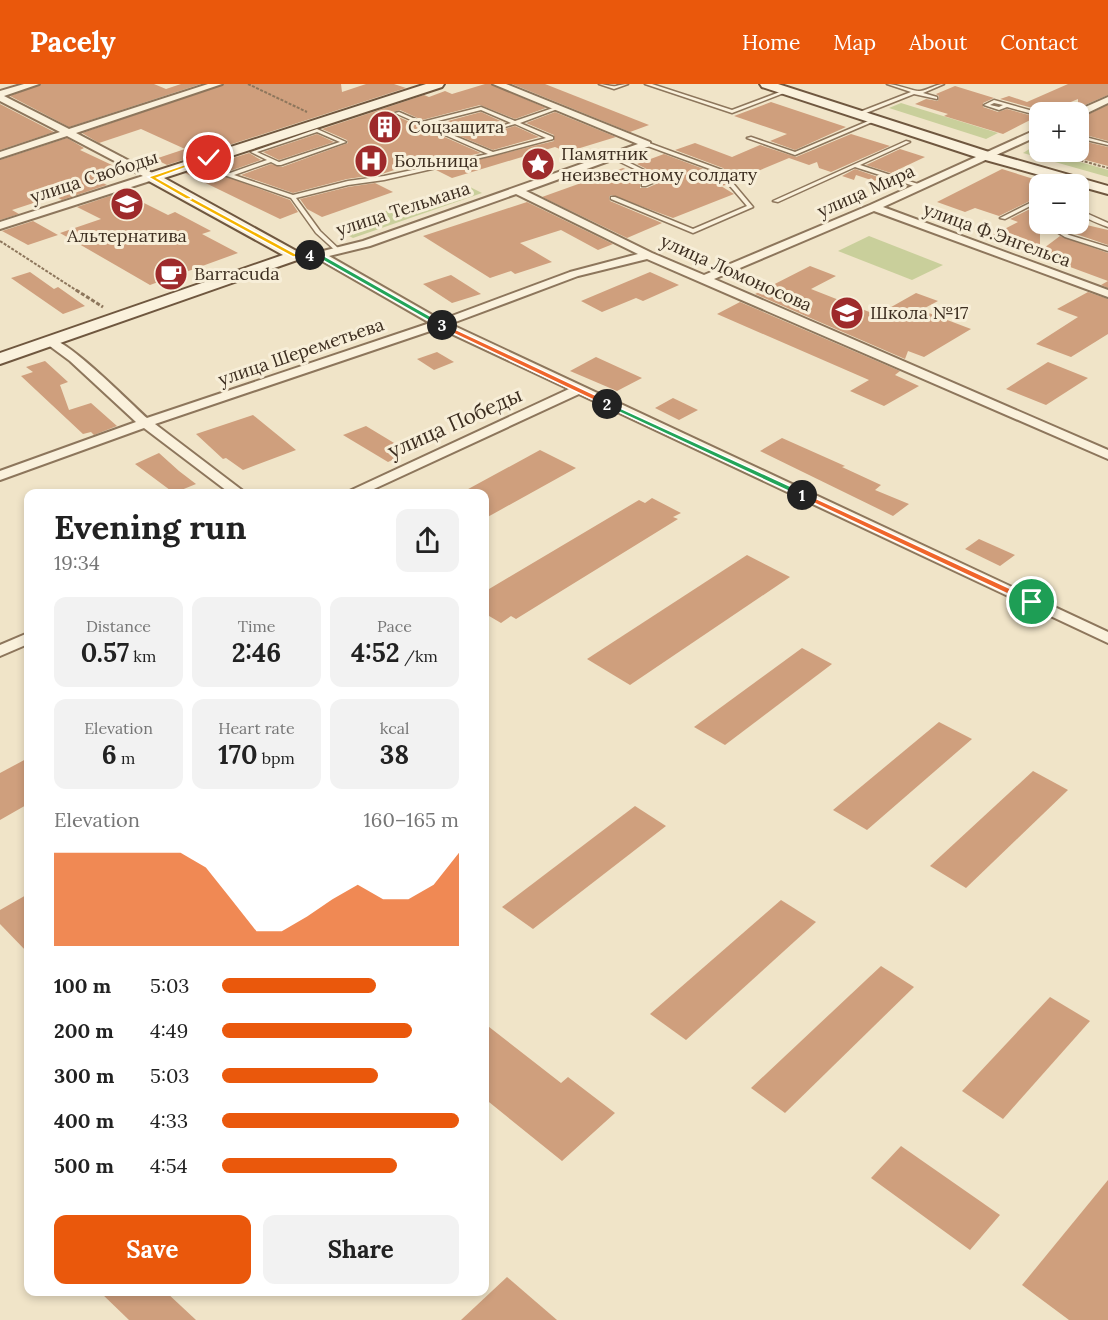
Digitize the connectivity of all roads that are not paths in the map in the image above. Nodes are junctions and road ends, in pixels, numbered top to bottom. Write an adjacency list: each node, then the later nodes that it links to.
1 (33, 84): 13 (street)
2 (217, 84): 25 (street)
3 (438, 84): 41 (street, улица Свободы)
4 (498, 84): 17 (street)
5 (601, 84): 6 (lane)
6 (626, 84)
7 (647, 84): 11 (lane)
8 (766, 84): 11 (street)
9 (889, 84): 12 (lane)
10 (942, 84): 12 (lane)
11 (787, 87): 21 (street)
12 (917, 92): 14 (lane); 21 (lane)
13 (0, 96): 25 (street)
14 (935, 98)
15 (1108, 100): 18 (street)
16 (1007, 105): 20 (lane)
17 (558, 108): 23 (lane); 30 (street)
18 (1089, 109)
19 (397, 112): 22 (lane)
20 (1029, 112)
21 (868, 115): 27 (lane); 33 (street)
22 (424, 123): 23 (lane); 32 (lane)
23 (515, 123): 24 (lane); 32 (lane)
24 (497, 129)
25 (67, 135): 34 (street); 41 (street)
26 (1029, 136): 33 (street, улица Мира)
27 (749, 138)
28 (1089, 139): 31 (lane)
29 (908, 142): 37 (lane)
30 (647, 144): 35 (street, улица Тельмана); 49 (lane)
31 (1108, 144)
32 (494, 154): 48 (lane)
33 (991, 154): 39 (street); 42 (street); 44 (street, улица Мира)
34 (0, 155)
35 (614, 158): 43 (lane); 47 (street, улица Тельмана)
36 (271, 160): 36 (lane); 40 (lane)
37 (855, 165): 44 (lane); 50 (lane)
38 (216, 170): 40 (lane)
39 (1047, 174)
40 (229, 175): 48 (lane)
41 (152, 177): 55 (street, улица Свободы); 62 (street)
42 (1108, 182)
43 (644, 185)
44 (919, 186): 52 (street, улица Мира)
45 (1089, 186): 46 (street)
46 (1108, 190)
47 (518, 191): 59 (street, улица Тельмана); 61 (street, улица Ломоносова)
48 (293, 197): 59 (lane)
49 (613, 198)
50 (776, 201)
51 (1029, 205): 54 (lane)
52 (874, 207): 63 (street, улица Мира); 64 (street, улица Ф.Энгельса)
53 (1089, 216): 56 (lane)
54 (1004, 218)
55 (0, 225)
56 (1108, 225)
57 (1064, 234): 58 (lane)
58 (1108, 249)
59 (338, 251): 60 (street, улица Тельмана)
60 (318, 255): 62 (street, улица Тельмана); 65 (street)
61 (648, 255): 63 (street, улица Ломоносова); 65 (street, улица Шереметьева)
62 (295, 256): 66 (street, улица Тельмана)
63 (705, 279): 70 (street, улица Ломоносова)
64 (1108, 294)
65 (440, 324): 68 (street); 69 (street, улица Шереметьева)
66 (51, 341): 67 (street, улица Тельмана); 69 (street)
67 (0, 359)
68 (578, 390): 73 (street, улица Победы); 74 (street)
69 (147, 422): 71 (street, улица Шереметьева); 72 (street)
70 (1108, 455)
71 (0, 476)
72 (234, 489)
73 (361, 489)
74 (1108, 638)
75 (24, 640): 76 (street)
76 (0, 651)

